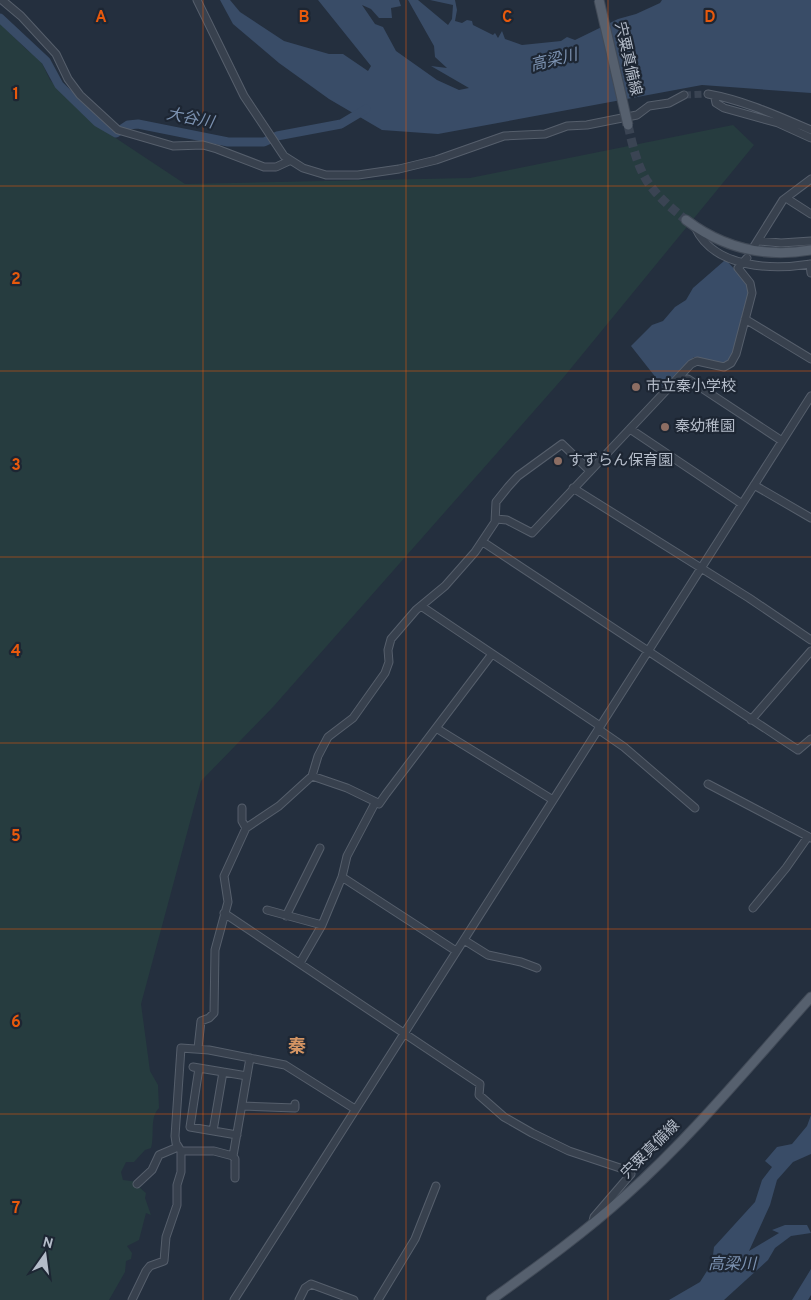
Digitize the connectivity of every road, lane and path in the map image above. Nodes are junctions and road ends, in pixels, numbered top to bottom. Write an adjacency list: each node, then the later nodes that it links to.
1 (2, 0): 8 (street)
2 (197, 0): 8 (street)
3 (600, 0): 5 (main road, 宍粟真備線, bridge)
4 (684, 95): 8 (street)
5 (628, 124)
6 (811, 130): 7 (street)
7 (811, 138)
8 (289, 161)
9 (811, 179): 10 (street)
10 (786, 198): 11 (street); 14 (street)
11 (811, 214)
12 (686, 220): 13 (main road)
13 (695, 227): 17 (main road); 18 (street)
14 (759, 241): 15 (street); 16 (street)
15 (811, 241)
16 (753, 248)
17 (811, 250)
18 (746, 260): 19 (street); 21 (street)
19 (810, 264): 20 (street)
20 (811, 273)
21 (745, 319): 22 (street); 23 (street)
22 (811, 359)
23 (677, 380): 25 (street); 26 (street)
24 (811, 396): 26 (street)
25 (630, 429): 27 (street); 30 (street)
26 (782, 441): 28 (street)
27 (589, 470): 29 (street); 32 (street)
28 (754, 484): 30 (street); 31 (street)
29 (573, 488): 32 (street); 34 (street)
30 (742, 504): 34 (street)
31 (811, 518)
32 (496, 519): 33 (street)
33 (482, 542): 35 (street); 37 (street)
34 (701, 568): 36 (street); 37 (street)
35 (421, 606): 39 (street); 44 (street)
36 (811, 640)
37 (648, 650): 40 (street); 41 (street)
38 (811, 651): 40 (street)
39 (492, 654): 41 (street); 42 (street)
40 (751, 720): 43 (street)
41 (599, 727): 46 (street); 49 (street)
42 (436, 728): 46 (street); 47 (street)
43 (811, 739)
44 (312, 776): 47 (street); 50 (street)
45 (708, 784): 51 (street)
46 (553, 800): 59 (street)
47 (376, 802): 53 (street)
48 (242, 808): 50 (street)
49 (695, 808)
50 (246, 828): 56 (street)
51 (809, 838): 54 (street)
52 (320, 848): 57 (street)
53 (342, 877): 58 (street); 60 (street)
54 (753, 908)
55 (268, 910): 57 (street)
56 (224, 913): 61 (street); 65 (street)
57 (286, 916): 58 (street)
58 (322, 925): 61 (street)
59 (464, 940): 60 (street); 62 (street)
60 (456, 951): 64 (street)
61 (300, 963): 64 (street)
62 (537, 968)
63 (811, 997): 79 (main road, 宍粟真備線)
64 (404, 1033): 71 (street); 79 (street)
65 (198, 1048): 66 (street); 74 (street)
66 (250, 1058): 68 (street); 71 (street)
67 (223, 1072): 68 (street); 72 (street); 72 (street)
68 (247, 1076): 70 (street)
69 (295, 1104): 70 (street)
70 (242, 1106): 73 (street)
71 (355, 1109): 81 (street)
72 (213, 1131): 73 (street)
73 (237, 1136): 75 (street)
74 (180, 1149): 75 (street); 77 (street); 80 (street)
75 (233, 1156): 76 (street)
76 (235, 1178)
77 (137, 1184)
78 (436, 1186): 84 (street)
79 (592, 1224): 85 (main road, 宍粟真備線)
80 (132, 1300)
81 (234, 1300)
82 (300, 1300): 83 (street)
83 (354, 1300)
84 (378, 1300)
85 (492, 1300)

